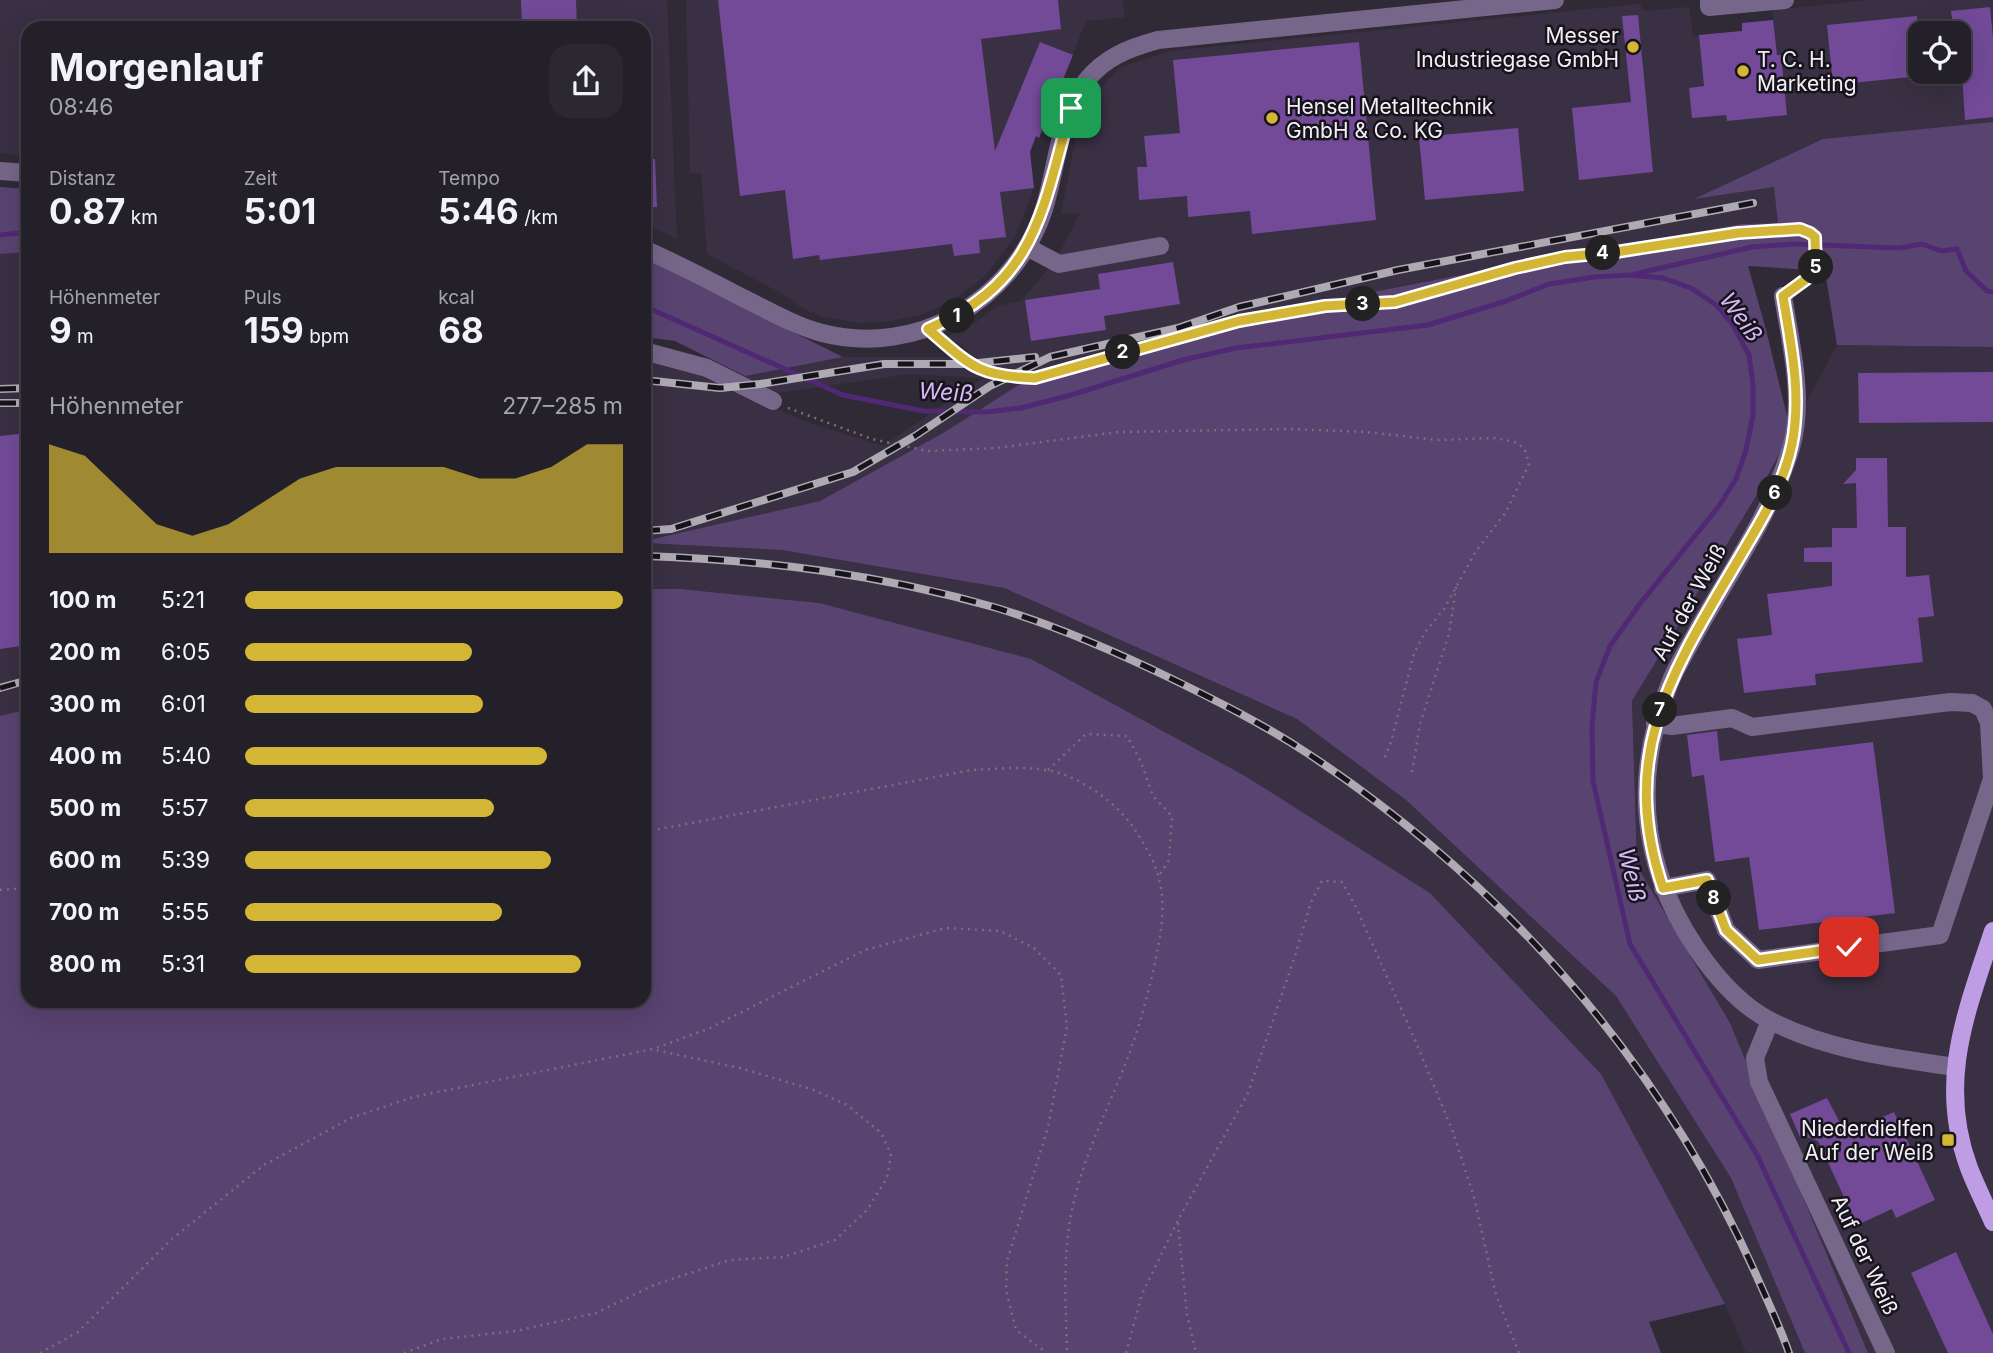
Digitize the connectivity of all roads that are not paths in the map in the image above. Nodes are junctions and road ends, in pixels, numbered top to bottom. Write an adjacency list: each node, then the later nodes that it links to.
1 (1555, 0): 7 (street)
2 (1709, 0): 3 (street)
3 (1785, 0)
4 (0, 172): 5 (street)
5 (21, 173)
6 (1160, 246): 7 (street)
7 (1027, 247): 8 (street)
8 (651, 252)
9 (1783, 296): 12 (street, Auf der Weiß)
10 (651, 353): 11 (street)
11 (773, 401)
12 (1655, 724): 13 (street, Auf der Weiß); 13 (street)
13 (1663, 888): 15 (street, Auf der Weiß)
14 (1993, 931): 16 (main road)
15 (1770, 1021): 16 (street, Auf der Weiß); 18 (street, Auf der Weiß)
16 (1955, 1067): 17 (main road)
17 (1993, 1222)
18 (1886, 1353)

